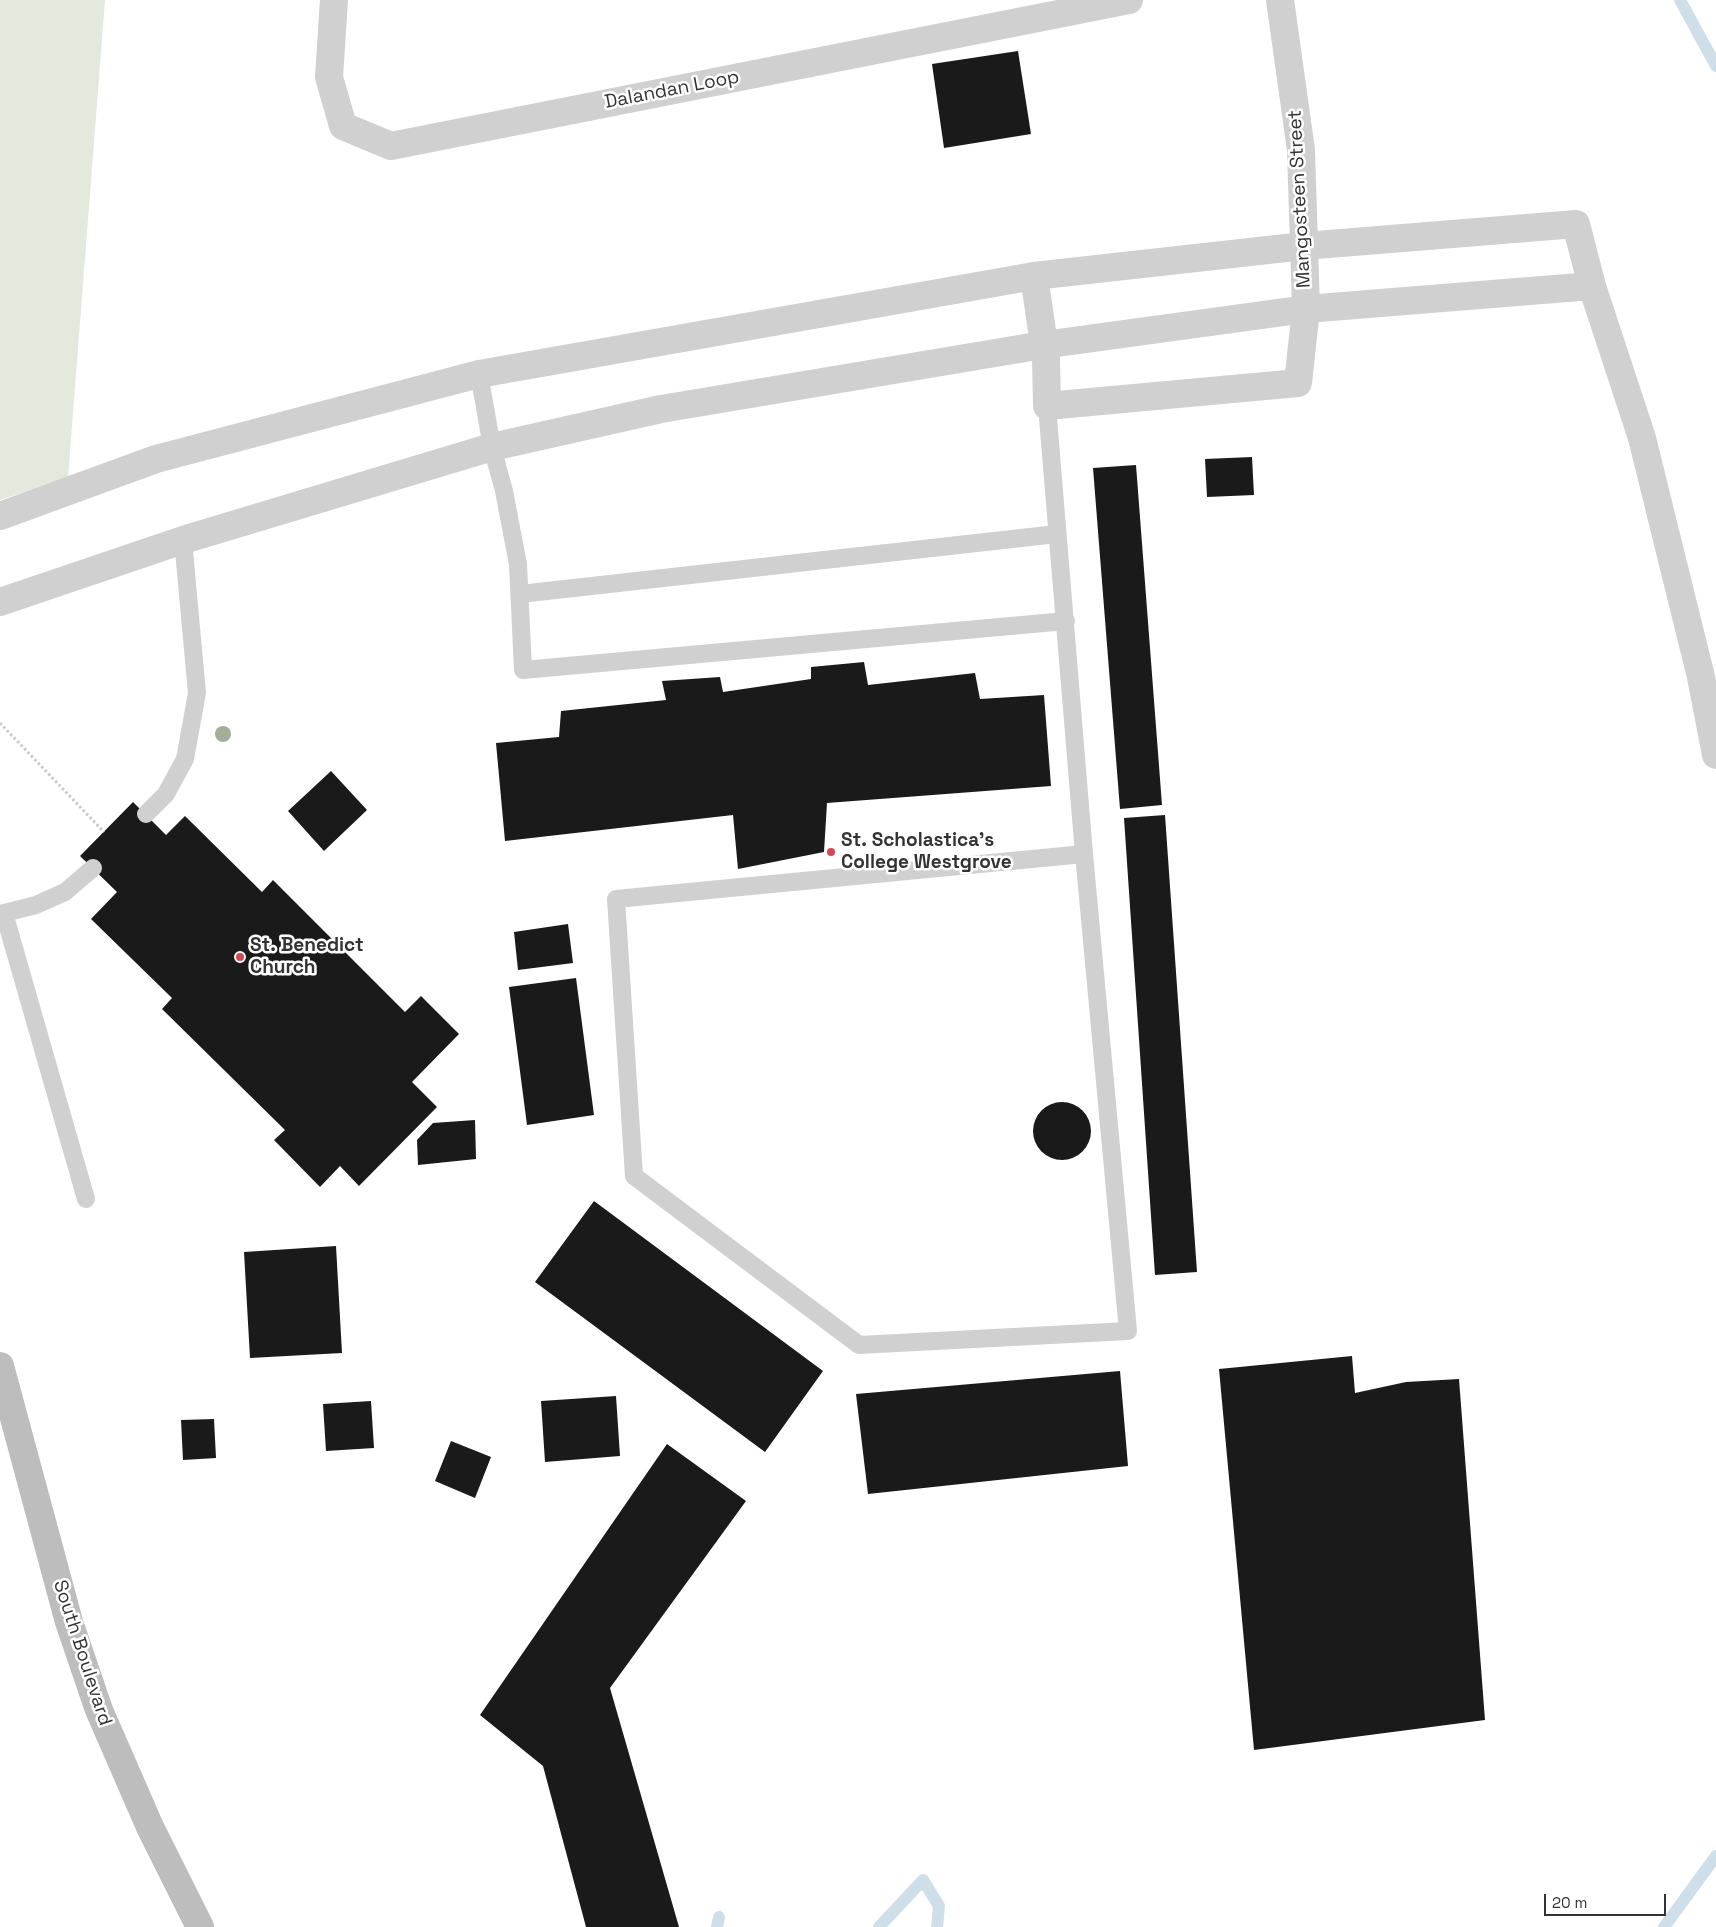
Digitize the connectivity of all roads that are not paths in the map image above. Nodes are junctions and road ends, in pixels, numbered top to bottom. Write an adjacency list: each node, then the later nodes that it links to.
1 (334, 0): 2 (street, Dalandan Loop)
2 (1129, 0)
3 (1280, 0): 4 (street, Mangosteen Street)
4 (1304, 246): 5 (street); 6 (street); 7 (street, Mangosteen Street)
5 (1034, 276): 8 (street); 9 (street)
6 (1592, 286): 7 (street); 18 (street)
7 (1306, 309): 8 (street); 10 (street, Mangosteen Street)
8 (1043, 345): 10 (street); 11 (street)
9 (479, 374): 11 (lane); 12 (street)
10 (1047, 406): 13 (lane)
11 (492, 447): 14 (street); 15 (lane)
12 (0, 516)
13 (1057, 534): 15 (lane); 17 (lane)
14 (183, 540): 16 (street); 19 (lane)
15 (520, 594): 17 (lane)
16 (0, 602)
17 (1066, 621): 20 (lane)
18 (1716, 755)
19 (146, 814)
20 (1084, 854): 20 (lane)
21 (93, 868): 22 (lane)
22 (2, 913): 23 (lane)
23 (86, 1199)
24 (0, 1366): 25 (street, South Boulevard)
25 (200, 1927)

